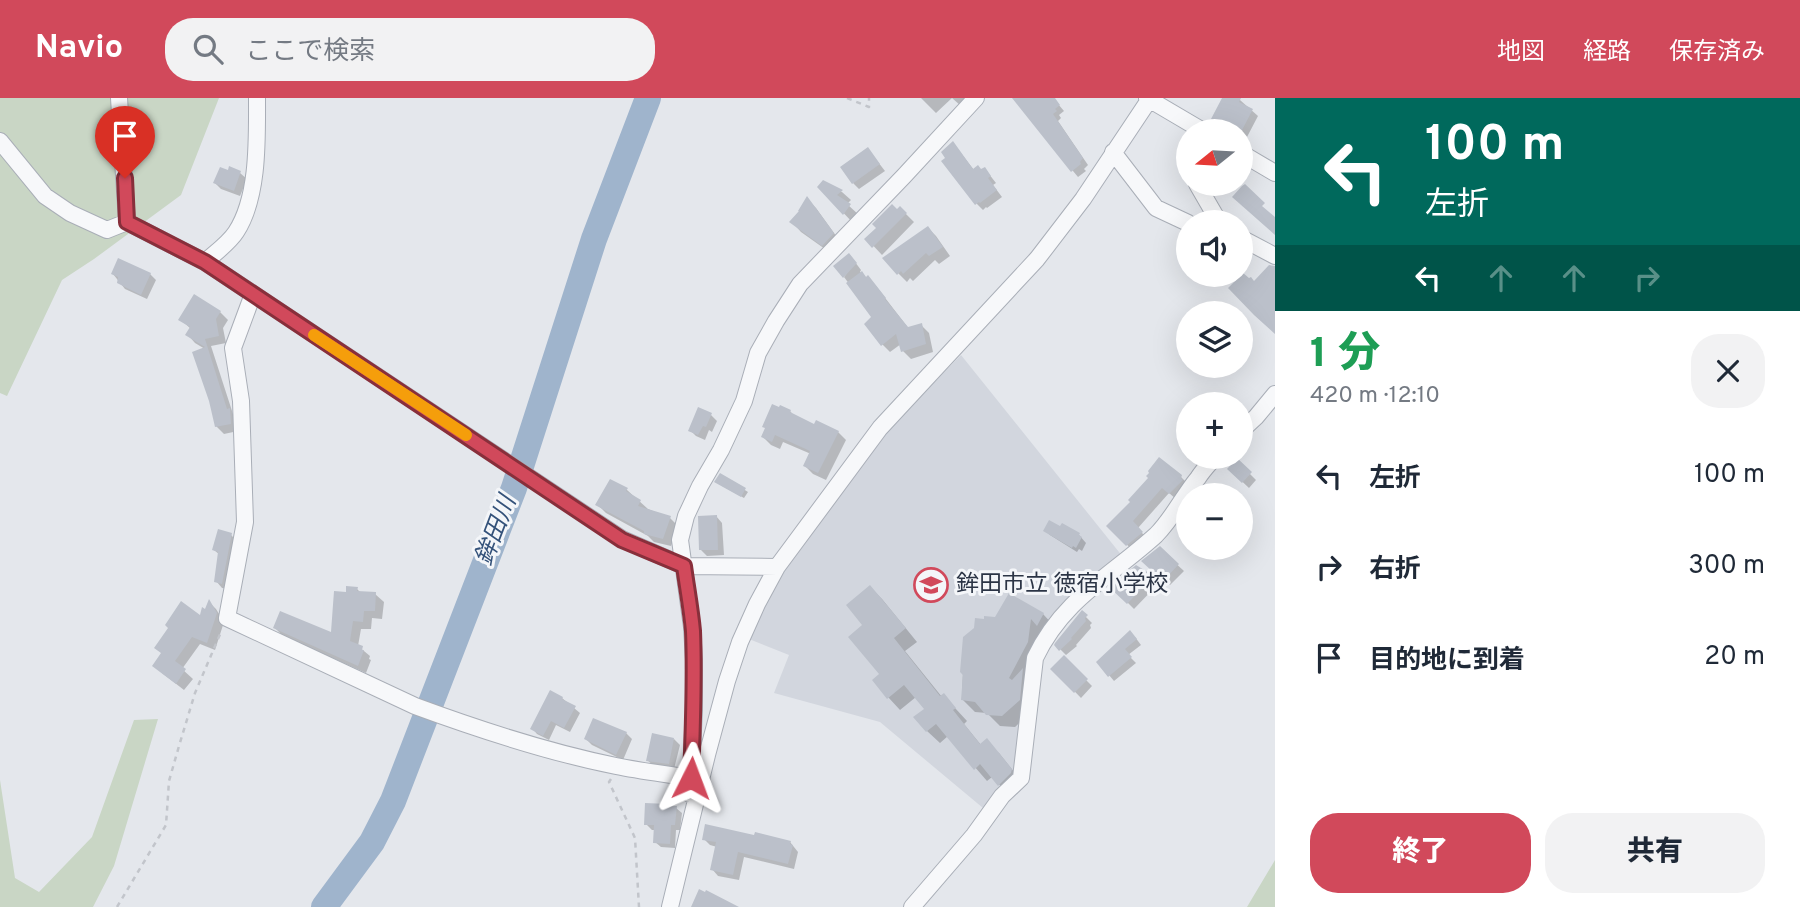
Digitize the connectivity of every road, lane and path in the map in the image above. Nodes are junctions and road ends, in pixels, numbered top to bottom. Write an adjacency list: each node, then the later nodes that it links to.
1 (119, 98): 13 (street)
2 (257, 98): 16 (street)
3 (847, 98): 4 (path)
4 (870, 98)
5 (976, 98): 21 (street)
6 (1148, 99): 7 (street); 9 (street)
7 (1177, 119)
8 (0, 141): 13 (street)
9 (1114, 152): 12 (street); 22 (street)
10 (1253, 160): 11 (street)
11 (1275, 173)
12 (1176, 217)
13 (127, 222): 16 (street)
14 (1253, 245): 15 (street)
15 (1275, 257)
16 (205, 262): 17 (street)
17 (253, 294): 21 (street); 23 (street)
18 (1275, 394): 19 (street)
19 (1253, 420)
20 (1205, 469): 30 (street)
21 (684, 566): 22 (street); 25 (street)
22 (777, 567): 26 (street)
23 (226, 618): 24 (street); 27 (path)
24 (616, 766): 25 (street); 28 (path)
25 (691, 778): 26 (street)
26 (689, 828): 29 (street)
27 (117, 907)
28 (639, 907)
29 (670, 907)
30 (912, 907)

